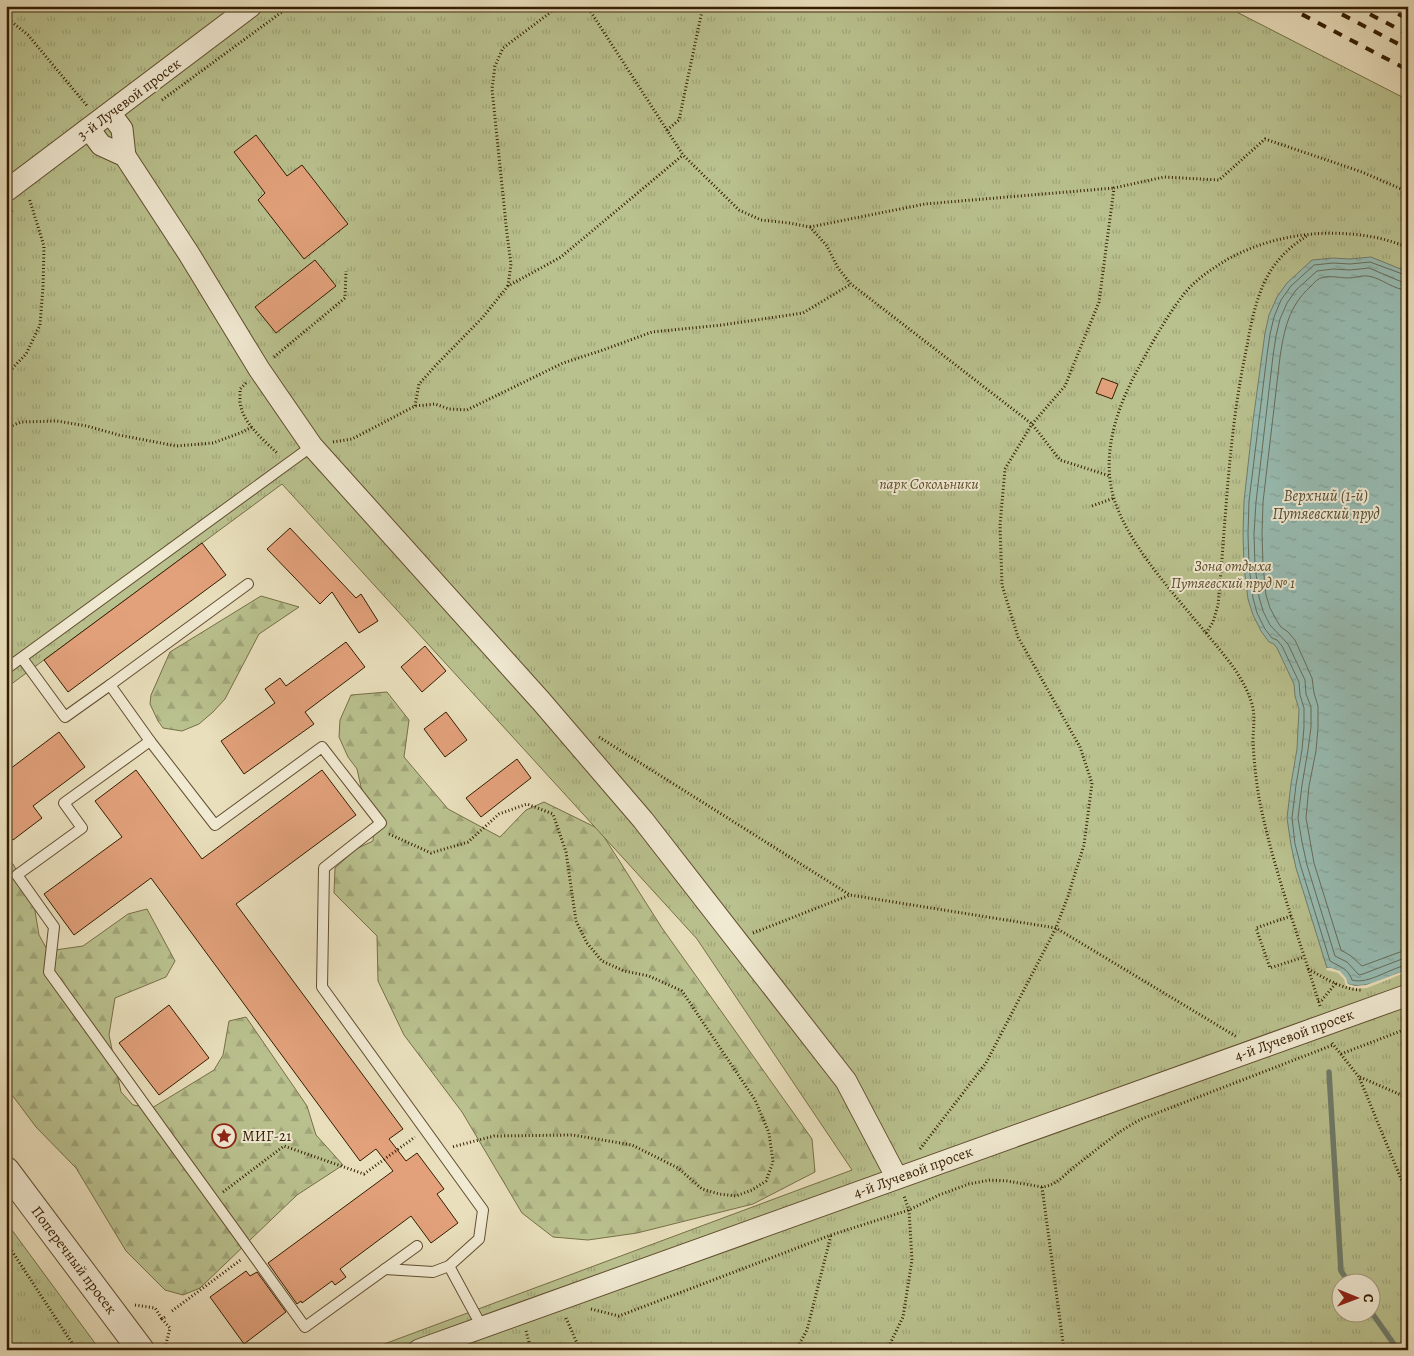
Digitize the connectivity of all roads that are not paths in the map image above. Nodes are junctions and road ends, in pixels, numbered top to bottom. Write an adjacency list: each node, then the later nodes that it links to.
1 (251, 6): 2 (street, 3-й Лучевой просек)
2 (100, 121): 3 (street, 3-й Лучевой просек); 4 (street)
3 (6, 191)
4 (312, 446): 6 (lane); 12 (street)
5 (248, 584): 8 (lane)
6 (22, 658): 7 (lane); 8 (lane)
7 (6, 669)
8 (110, 684): 9 (lane)
9 (150, 741): 14 (lane); 15 (lane)
10 (1404, 996): 12 (street, 4-й Лучевой просек)
11 (6, 1170): 17 (street, Поперечный просек)
12 (897, 1178): 16 (street, 4-й Лучевой просек)
13 (417, 1246): 15 (lane)
14 (449, 1266): 15 (lane); 16 (lane)
15 (384, 1269)
16 (482, 1327): 18 (street, 4-й Лучевой просек)
17 (153, 1349)
18 (419, 1350)

